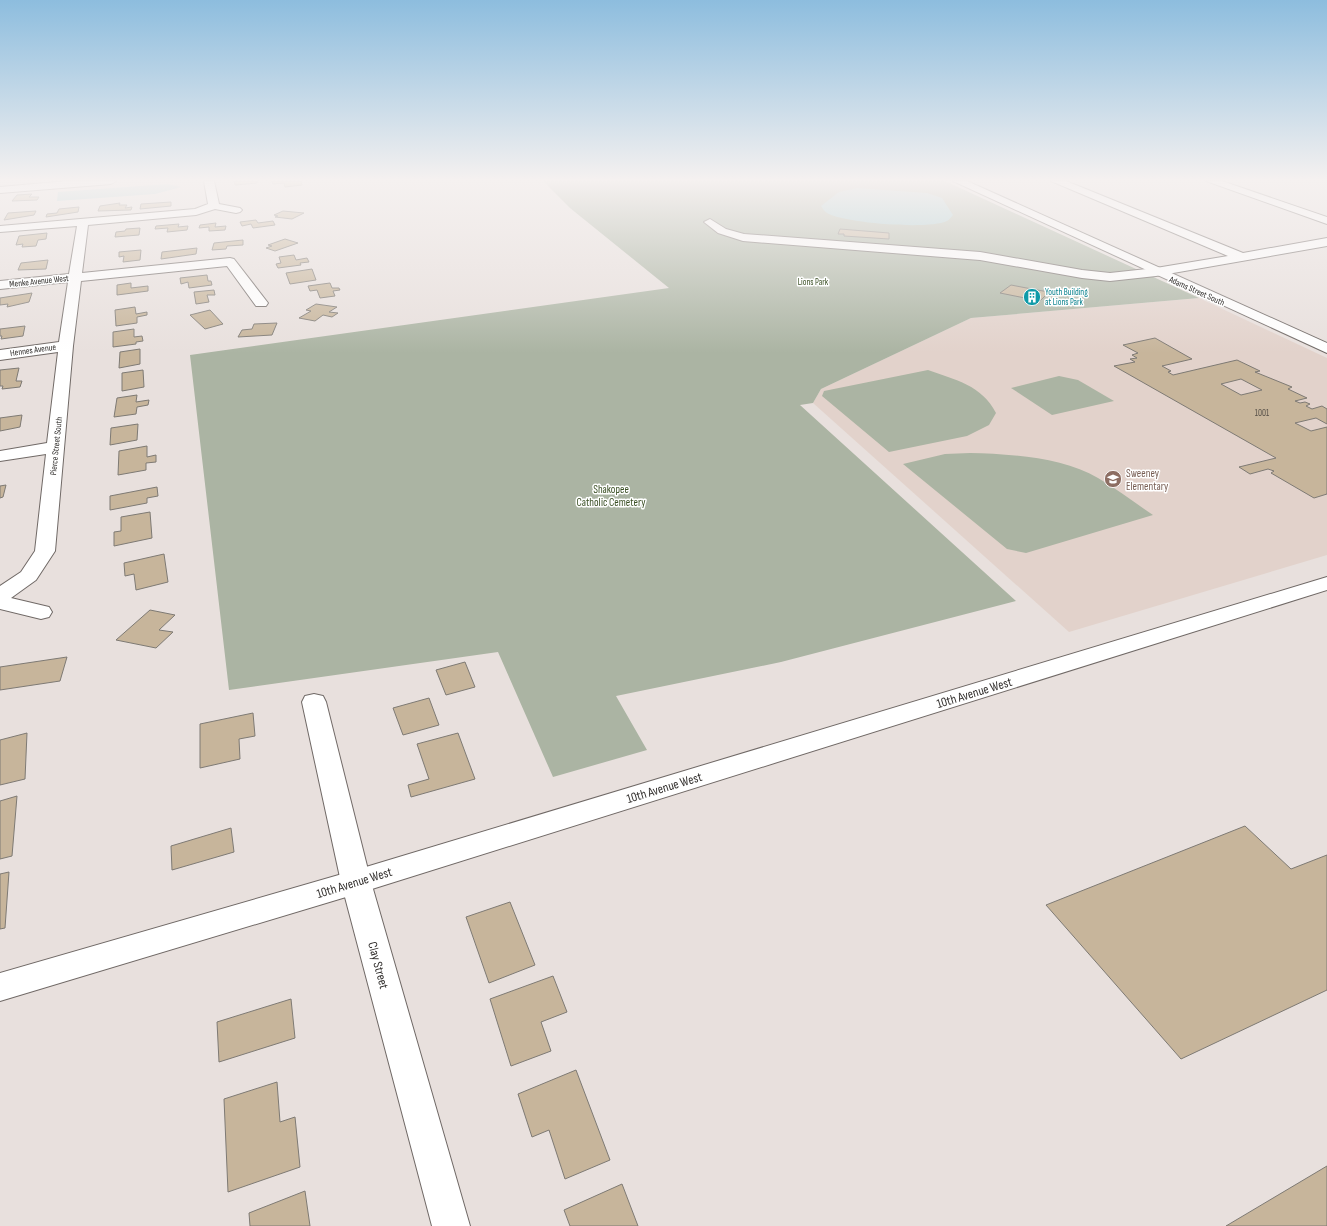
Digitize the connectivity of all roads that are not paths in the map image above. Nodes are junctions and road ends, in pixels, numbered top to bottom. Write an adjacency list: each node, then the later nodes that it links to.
1 (81, 238): 8 (street, Pierce Street South)
2 (758, 238): 7 (street)
3 (1082, 238): 7 (street, Adams Street South)
4 (1196, 238): 6 (street)
5 (1327, 242): 6 (street)
6 (1242, 257): 7 (street)
7 (1156, 272): 12 (street, Adams Street South)
8 (77, 276): 9 (street, Menke Avenue West); 10 (street, Menke Avenue West); 11 (street, Pierce Street South)
9 (0, 285)
10 (260, 303)
11 (66, 346): 13 (street, Hennes Avenue); 14 (street, Pierce Street South)
12 (1327, 350)
13 (0, 355)
14 (56, 446): 15 (street); 17 (street, Pierce Street South)
15 (0, 456)
16 (1327, 583): 21 (street, 10th Avenue West)
17 (0, 596)
18 (0, 602): 19 (street)
19 (41, 612)
20 (314, 702): 21 (street, Clay Street)
21 (356, 882): 22 (street, 10th Avenue West); 23 (street, Clay Street)
22 (0, 987)
23 (451, 1226)

